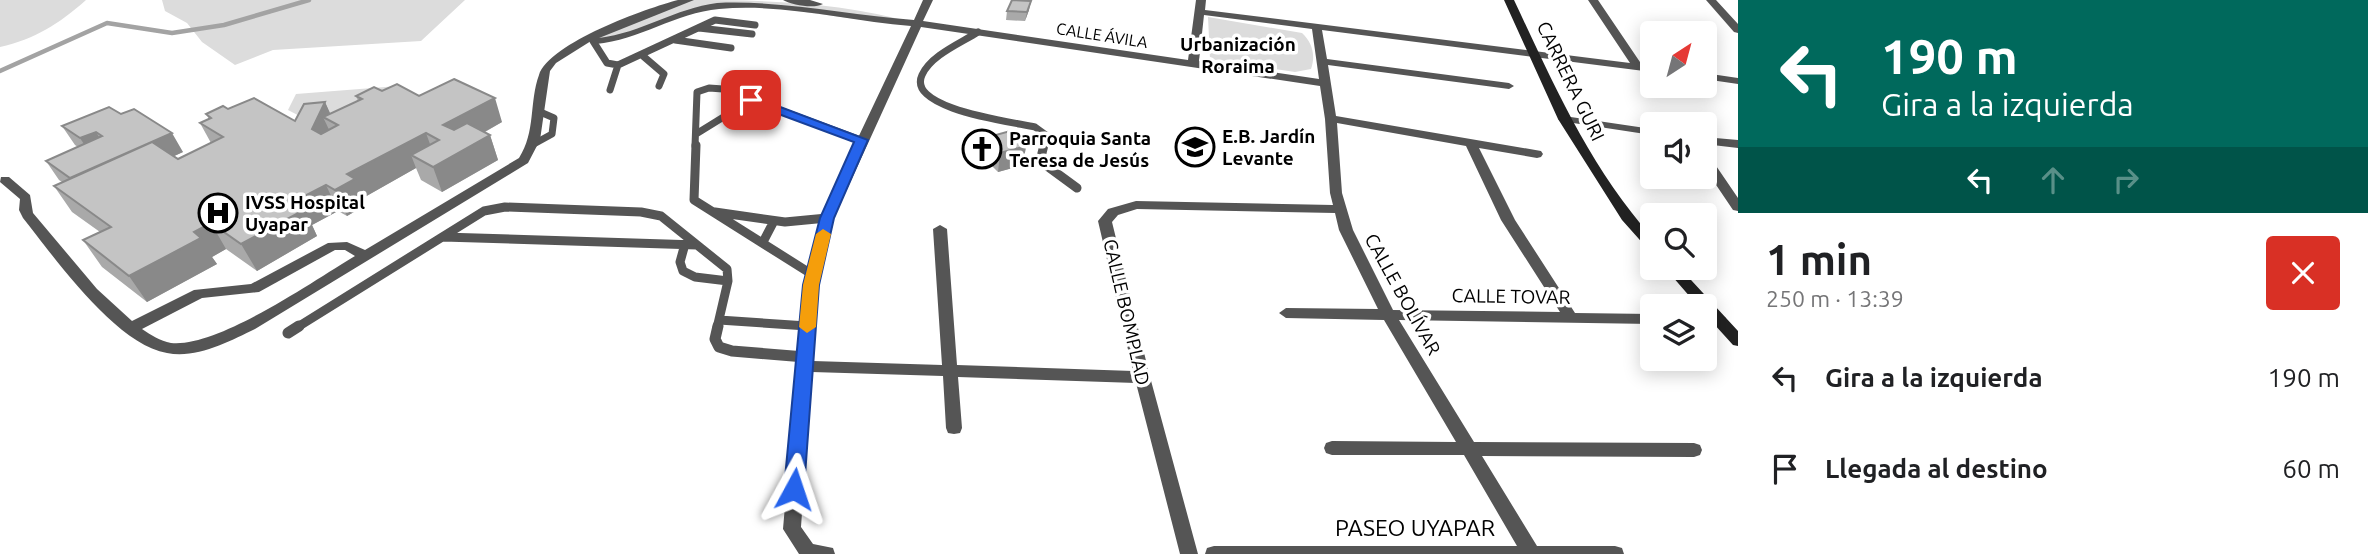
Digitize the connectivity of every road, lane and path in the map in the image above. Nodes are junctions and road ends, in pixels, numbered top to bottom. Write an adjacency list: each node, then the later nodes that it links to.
1 (689, 0): 17 (street)
2 (788, 0): 9 (street)
3 (928, 0): 9 (street)
4 (1200, 0): 8 (street)
5 (1509, 0): 19 (street, CARRERA GURI)
6 (1593, 0): 24 (street)
7 (1711, 0): 13 (street)
8 (1200, 12): 12 (street); 23 (street)
9 (915, 23): 14 (street, CALLE ÁVILA); 17 (street); 36 (street)
10 (755, 25): 11 (lane)
11 (698, 28): 15 (lane); 16 (lane)
12 (1317, 28): 19 (street); 21 (street, CALLE BOLÍVAR)
13 (1738, 30)
14 (978, 32): 23 (street, CALLE ÁVILA); 43 (lane)
15 (752, 34)
16 (674, 40): 18 (lane); 20 (lane)
17 (589, 41): 22 (lane); 55 (street)
18 (731, 48)
19 (1536, 55): 24 (street); 32 (street, CARRERA GURI)
20 (643, 56): 22 (lane); 28 (lane)
21 (1322, 61): 27 (street, CALLE BOLÍVAR); 29 (street)
22 (618, 65): 30 (lane)
23 (1193, 65): 27 (street, CALLE ÁVILA)
24 (1639, 68)
25 (1717, 78): 26 (street)
26 (1738, 81)
27 (1325, 83): 33 (street, CALLE BOLÍVAR)
28 (659, 86)
29 (1509, 86)
30 (610, 90)
31 (751, 100): 35 (lane); 35 (lane); 36 (lane)
32 (1564, 118): 34 (street); 50 (street, CARRERA GURI)
33 (1331, 119): 38 (street); 45 (street, CALLE BOLÍVAR)
34 (1640, 130)
35 (696, 134): 46 (lane)
36 (861, 140): 47 (street)
37 (1717, 142): 39 (street)
38 (1471, 143): 40 (street); 62 (street)
39 (1738, 144)
40 (1537, 154)
41 (1717, 176): 44 (street)
42 (5, 180): 67 (street)
43 (1077, 188)
44 (1738, 207)
45 (1340, 209): 61 (street, CALLE BOLÍVAR); 72 (street, CALLE BOMPLAD)
46 (708, 211): 48 (lane); 52 (lane)
47 (827, 218): 48 (lane); 56 (street)
48 (774, 221): 52 (lane)
49 (940, 229): 71 (street)
50 (1640, 231)
51 (442, 237): 53 (lane); 54 (lane); 68 (lane)
52 (763, 242): 56 (lane)
53 (685, 244): 54 (lane); 58 (lane)
54 (698, 245): 58 (lane)
55 (366, 256): 67 (street); 67 (street)
56 (813, 275): 66 (street)
57 (1681, 280): 59 (street)
58 (728, 281): 64 (lane)
59 (1692, 294)
60 (1286, 313): 61 (street, CALLE TOVAR)
61 (1387, 313): 62 (street, CALLE TOVAR); 75 (street, CALLE BOLÍVAR)
62 (1570, 316): 63 (street, CALLE TOVAR)
63 (1640, 319)
64 (719, 320): 66 (lane); 70 (lane)
65 (1717, 325): 69 (street)
66 (807, 326): 70 (street)
67 (132, 328)
68 (288, 333)
69 (1738, 341)
70 (804, 361): 71 (street); 78 (street)
71 (948, 370): 72 (street); 73 (street)
72 (1142, 377): 79 (street, CALLE BOMPLAD)
73 (954, 428)
74 (1332, 448): 75 (street)
75 (1472, 450): 76 (street); 77 (street, CALLE BOLÍVAR)
76 (1694, 450)
77 (1531, 552): 80 (street, PASEO UYAPAR); 81 (street, PASEO UYAPAR)
78 (817, 553)
79 (1189, 554)
80 (1214, 554)
81 (1615, 554)

